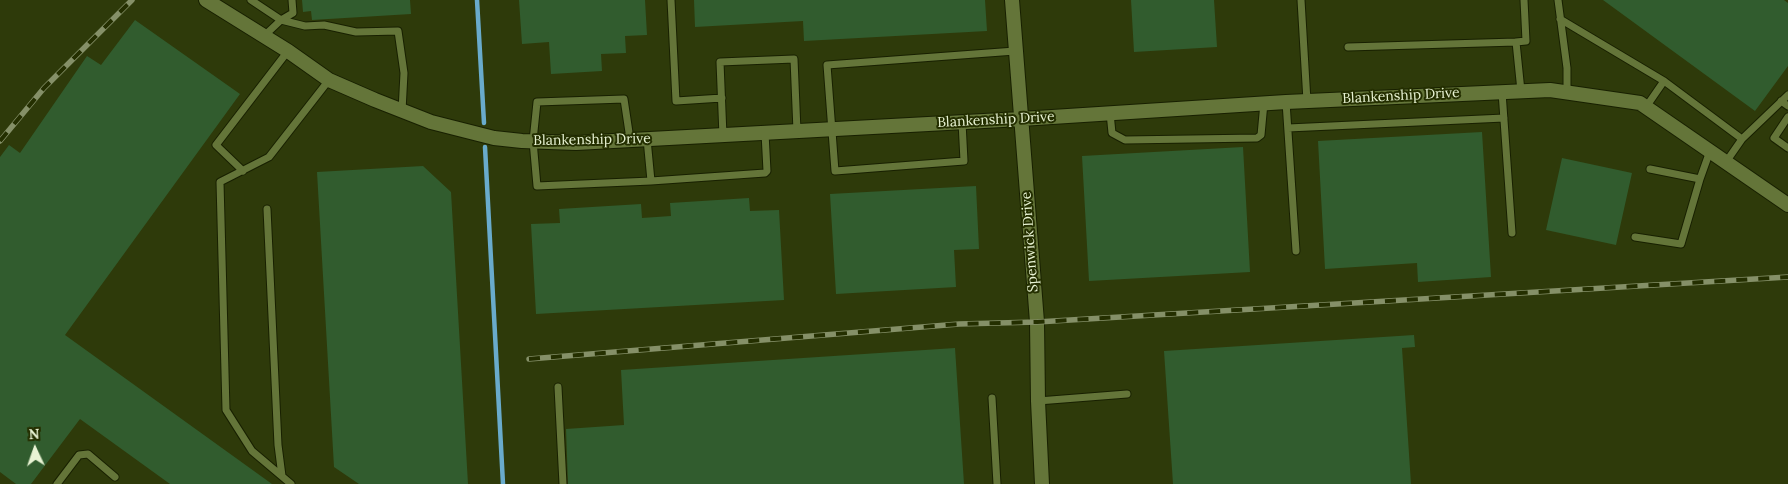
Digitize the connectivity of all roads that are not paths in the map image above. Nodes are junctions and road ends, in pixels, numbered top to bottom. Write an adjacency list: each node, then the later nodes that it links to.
1 (206, 0): 11 (street, Blankenship Drive)
2 (252, 0): 10 (lane)
3 (292, 0): 10 (lane)
4 (671, 0): 22 (lane)
5 (1012, 0): 15 (street, Spenwick Drive)
6 (1301, 0): 23 (lane)
7 (1524, 0): 12 (lane)
8 (1558, 0): 9 (lane)
9 (1560, 19): 17 (lane); 20 (lane)
10 (281, 20): 11 (lane); 28 (lane)
11 (263, 36): 14 (street, Blankenship Drive)
12 (1516, 42): 13 (lane); 18 (lane)
13 (1348, 47)
14 (288, 51): 16 (street, Blankenship Drive); 47 (lane)
15 (1015, 51): 32 (street, Spenwick Drive); 35 (lane)
16 (329, 80): 28 (street, Blankenship Drive); 47 (lane)
17 (1664, 82): 27 (lane); 40 (lane)
18 (1521, 91): 19 (street, Blankenship Drive); 20 (street, Blankenship Drive)
19 (1502, 92): 23 (street, Blankenship Drive); 31 (lane)
20 (1567, 92): 27 (street, Blankenship Drive)
21 (1788, 95): 26 (lane)
22 (722, 98): 36 (lane); 38 (lane)
23 (1308, 101): 24 (street, Blankenship Drive)
24 (1286, 102): 25 (street, Blankenship Drive); 34 (lane)
25 (1264, 103): 29 (street, Blankenship Drive); 29 (lane)
26 (1785, 103): 40 (lane)
27 (1646, 107): 44 (street, Blankenship Drive)
28 (402, 111): 42 (street, Blankenship Drive)
29 (1110, 113): 32 (street, Blankenship Drive)
30 (1788, 117): 43 (lane)
31 (1504, 118): 34 (lane); 52 (lane)
32 (1021, 119): 33 (street, Blankenship Drive); 58 (street, Spenwick Drive)
33 (962, 122): 35 (street, Blankenship Drive); 35 (lane)
34 (1288, 128): 54 (lane)
35 (832, 129): 36 (street, Blankenship Drive)
36 (797, 131): 37 (street, Blankenship Drive)
37 (765, 133): 38 (street, Blankenship Drive); 49 (lane)
38 (723, 136): 39 (street, Blankenship Drive)
39 (647, 139): 41 (street, Blankenship Drive); 49 (lane)
40 (1742, 139): 45 (lane)
41 (630, 140): 42 (street, Blankenship Drive); 42 (lane)
42 (533, 141): 49 (lane)
43 (1788, 148)
44 (1710, 150): 45 (street, Blankenship Drive); 48 (lane)
45 (1726, 162): 50 (street, Blankenship Drive)
46 (1650, 170): 48 (lane)
47 (243, 171): 59 (lane)
48 (1700, 179): 53 (lane)
49 (651, 182)
50 (1788, 205)
51 (267, 209): 59 (lane)
52 (1512, 233)
53 (1635, 237)
54 (1296, 251)
55 (558, 387): 63 (lane)
56 (1128, 394): 58 (lane)
57 (992, 398): 64 (lane)
58 (1038, 401): 65 (street, Spenwick Drive)
59 (282, 476): 62 (lane)
60 (114, 477): 61 (lane)
61 (57, 484)
62 (291, 484)
63 (562, 484)
64 (997, 484)
65 (1042, 484)

